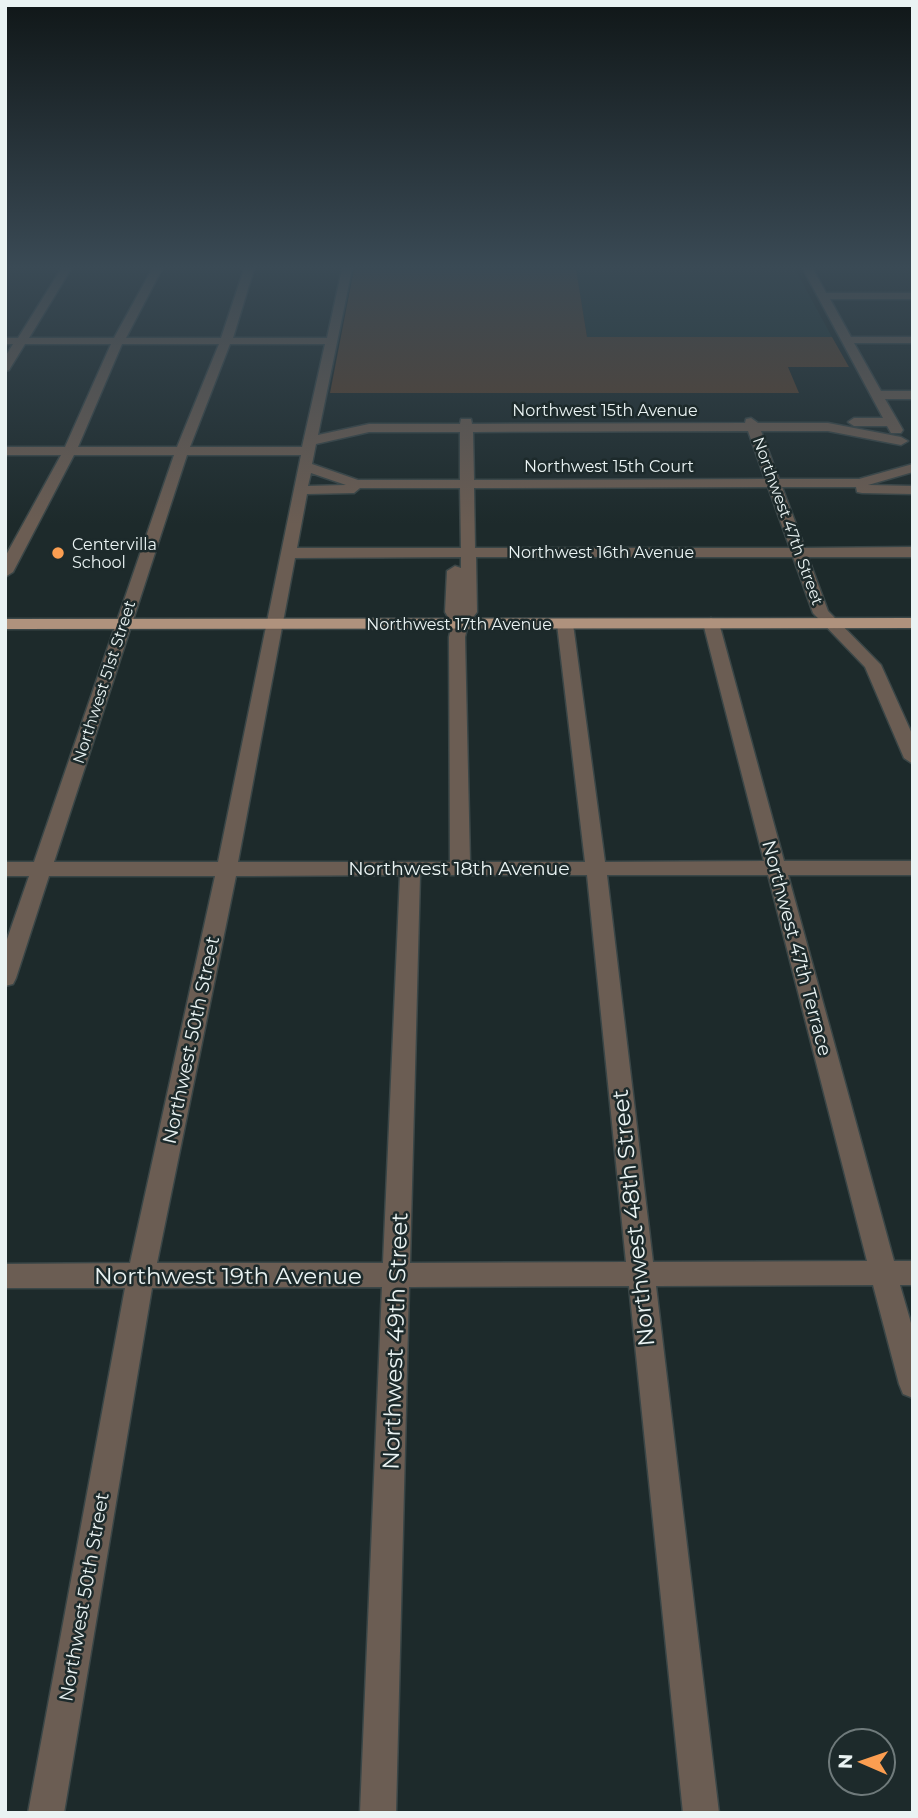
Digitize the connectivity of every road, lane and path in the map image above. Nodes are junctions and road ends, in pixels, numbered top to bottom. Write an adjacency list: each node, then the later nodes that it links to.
1 (112, 354): 14 (street)
2 (221, 354): 15 (street, Northwest 51st Street)
3 (330, 354): 13 (street, Northwest 50th Street)
4 (854, 354): 5 (street)
5 (876, 395): 6 (street); 7 (street)
6 (913, 395)
7 (891, 422): 11 (street, Northwest 15th Avenue); 12 (street)
8 (372, 425): 9 (street, Northwest 15th Avenue); 13 (street, Northwest 15th Avenue); 13 (street, Northwest 15th Avenue)
9 (461, 425): 10 (street, Northwest 15th Avenue); 20 (street)
10 (747, 425): 11 (street, Northwest 15th Avenue); 21 (street, Northwest 47th Street)
11 (839, 425): 12 (street, Northwest 15th Avenue)
12 (901, 441): 17 (street)
13 (309, 445): 15 (street, Northwest 15th Avenue); 19 (street, Northwest 15th Court); 22 (street, Northwest 50th Street)
14 (70, 450): 15 (street, Northwest 15th Avenue); 16 (street, Northwest 15th Avenue); 30 (street)
15 (182, 450): 37 (street, Northwest 51st Street)
16 (5, 451)
17 (912, 460): 18 (street, Northwest 15th Court)
18 (861, 486): 21 (street, Northwest 15th Court); 23 (street, Northwest 15th Court)
19 (356, 487): 20 (street, Northwest 15th Court); 22 (street, Northwest 15th Court)
20 (461, 487): 21 (street, Northwest 15th Court); 26 (street)
21 (769, 487): 27 (street, Northwest 47th Street)
22 (301, 490): 28 (street, Northwest 50th Street)
23 (913, 490)
24 (913, 545): 25 (street, Northwest 16th Avenue)
25 (874, 548): 27 (street, Northwest 16th Avenue); 29 (street, Northwest 16th Avenue)
26 (462, 549): 27 (street, Northwest 16th Avenue); 28 (street, Northwest 16th Avenue); 39 (street)
27 (791, 549): 31 (street, Northwest 47th Street)
28 (289, 550): 38 (street, Northwest 50th Street)
29 (913, 552)
30 (5, 572)
31 (804, 584): 33 (street, Northwest 47th Street); 34 (street, Northwest 47th Street)
32 (712, 623): 33 (main road, Northwest 17th Avenue); 40 (main road, Northwest 17th Avenue); 43 (street, Northwest 47th Terrace)
33 (811, 623): 34 (main road, Northwest 17th Avenue)
34 (833, 623): 35 (main road, Northwest 17th Avenue); 41 (street, Northwest 47th Street)
35 (913, 623)
36 (5, 624): 37 (main road, Northwest 17th Avenue)
37 (124, 624): 38 (main road, Northwest 17th Avenue); 46 (street, Northwest 51st Street)
38 (275, 624): 39 (main road, Northwest 17th Avenue); 47 (street, Northwest 50th Street)
39 (460, 624): 40 (main road, Northwest 17th Avenue); 49 (street)
40 (565, 624): 42 (street, Northwest 48th Street)
41 (913, 758)
42 (596, 868): 43 (street, Northwest 18th Avenue); 49 (street, Northwest 18th Avenue); 54 (street, Northwest 48th Street)
43 (776, 868): 44 (street, Northwest 18th Avenue); 51 (street, Northwest 47th Terrace)
44 (913, 868)
45 (5, 869): 46 (street, Northwest 18th Avenue)
46 (43, 869): 47 (street, Northwest 18th Avenue); 50 (street, Northwest 51st Street)
47 (227, 869): 48 (street, Northwest 18th Avenue); 53 (street, Northwest 50th Street)
48 (410, 869): 49 (street, Northwest 18th Avenue); 56 (street, Northwest 49th Street)
49 (460, 869)
50 (5, 978)
51 (883, 1273): 52 (street, Northwest 19th Avenue); 54 (street, Northwest 19th Avenue); 57 (street)
52 (913, 1273)
53 (141, 1275): 55 (street, Northwest 19th Avenue); 56 (street, Northwest 19th Avenue); 58 (street, Northwest 50th Street)
54 (639, 1275): 56 (street, Northwest 19th Avenue); 60 (street, Northwest 48th Street)
55 (5, 1276)
56 (397, 1276): 59 (street, Northwest 49th Street)
57 (913, 1384)
58 (46, 1813)
59 (379, 1813)
60 (701, 1813)

